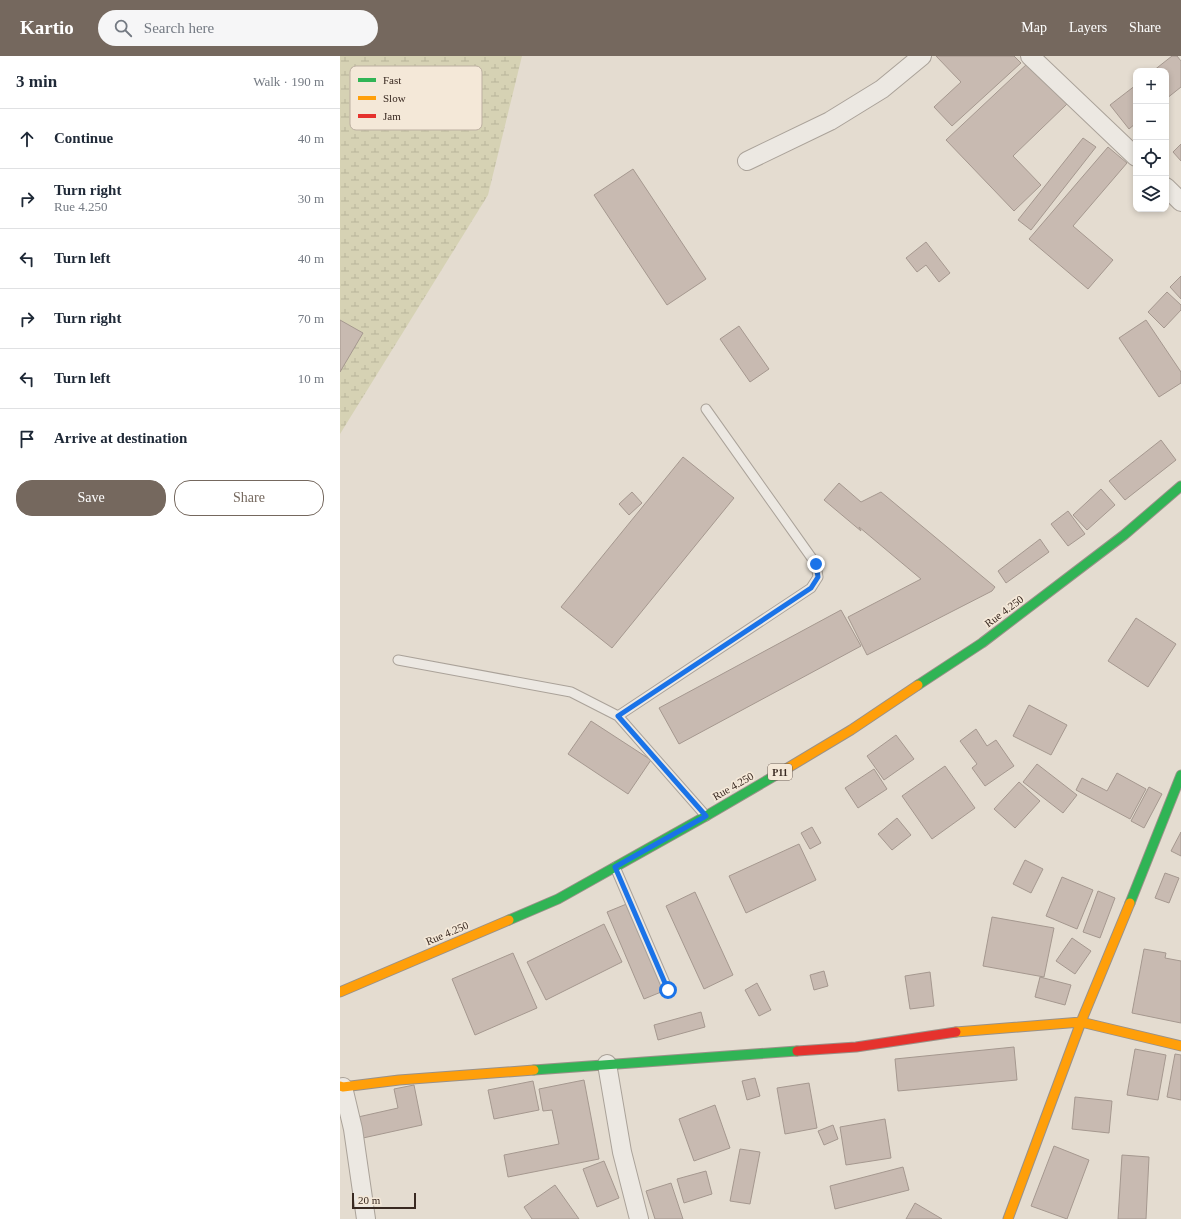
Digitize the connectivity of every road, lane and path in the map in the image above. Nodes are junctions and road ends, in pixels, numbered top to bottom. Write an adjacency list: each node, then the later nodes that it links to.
1 (922, 56): 4 (street)
2 (1030, 56): 3 (street)
3 (1133, 154)
4 (747, 161)
5 (1169, 190): 6 (street)
6 (1181, 202)
7 (706, 409): 10 (lane)
8 (1181, 486): 13 (street, Rue 4.250 / P11)
9 (398, 660): 10 (lane)
10 (618, 716): 13 (lane)
11 (1181, 775): 12 (street)
12 (1175, 807): 17 (street)
13 (706, 816): 14 (street, Rue 4.250 / P11)
14 (615, 867): 15 (lane); 16 (street, Rue 4.250 / P11)
15 (668, 990)
16 (340, 992)
17 (1081, 1022): 18 (street); 19 (street); 23 (street)
18 (1181, 1046)
19 (607, 1064): 20 (street); 22 (street)
20 (342, 1086): 21 (street)
21 (366, 1219)
22 (639, 1219)
23 (1008, 1219)

